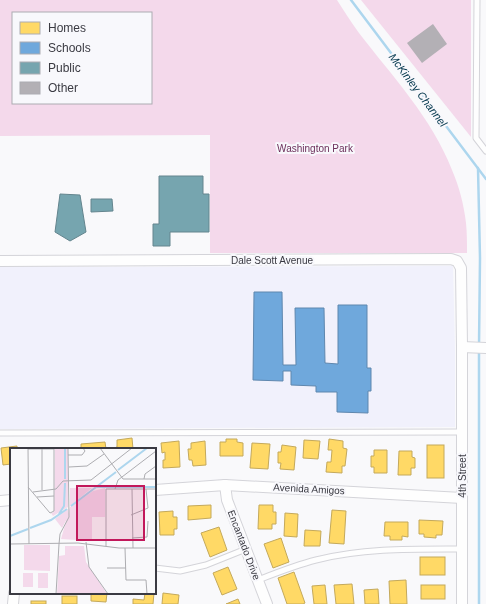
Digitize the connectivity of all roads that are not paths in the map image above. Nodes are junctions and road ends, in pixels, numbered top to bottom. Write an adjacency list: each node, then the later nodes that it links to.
1 (477, 0): 2 (lane)
2 (486, 151)
3 (0, 261): 4 (street, Dale Scott Avenue)
4 (462, 347): 5 (street); 6 (street, 4th Street)
5 (486, 348)
6 (462, 432): 7 (lane); 10 (street, 4th Street)
7 (0, 433)
8 (225, 484): 9 (street, Avenida Amigos); 10 (street, Avenida Amigos); 13 (street, Encantado Drive)
9 (156, 490)
10 (462, 498): 14 (street, 4th Street)
11 (10, 500): 12 (street)
12 (0, 501)
13 (246, 549): 15 (lane); 16 (street, Encantado Drive)
14 (462, 549): 16 (lane); 20 (street, 4th Street)
15 (156, 568)
16 (258, 580): 19 (street, Encantado Drive)
17 (14, 594): 18 (street)
18 (13, 604)
19 (267, 604)
20 (462, 604)

